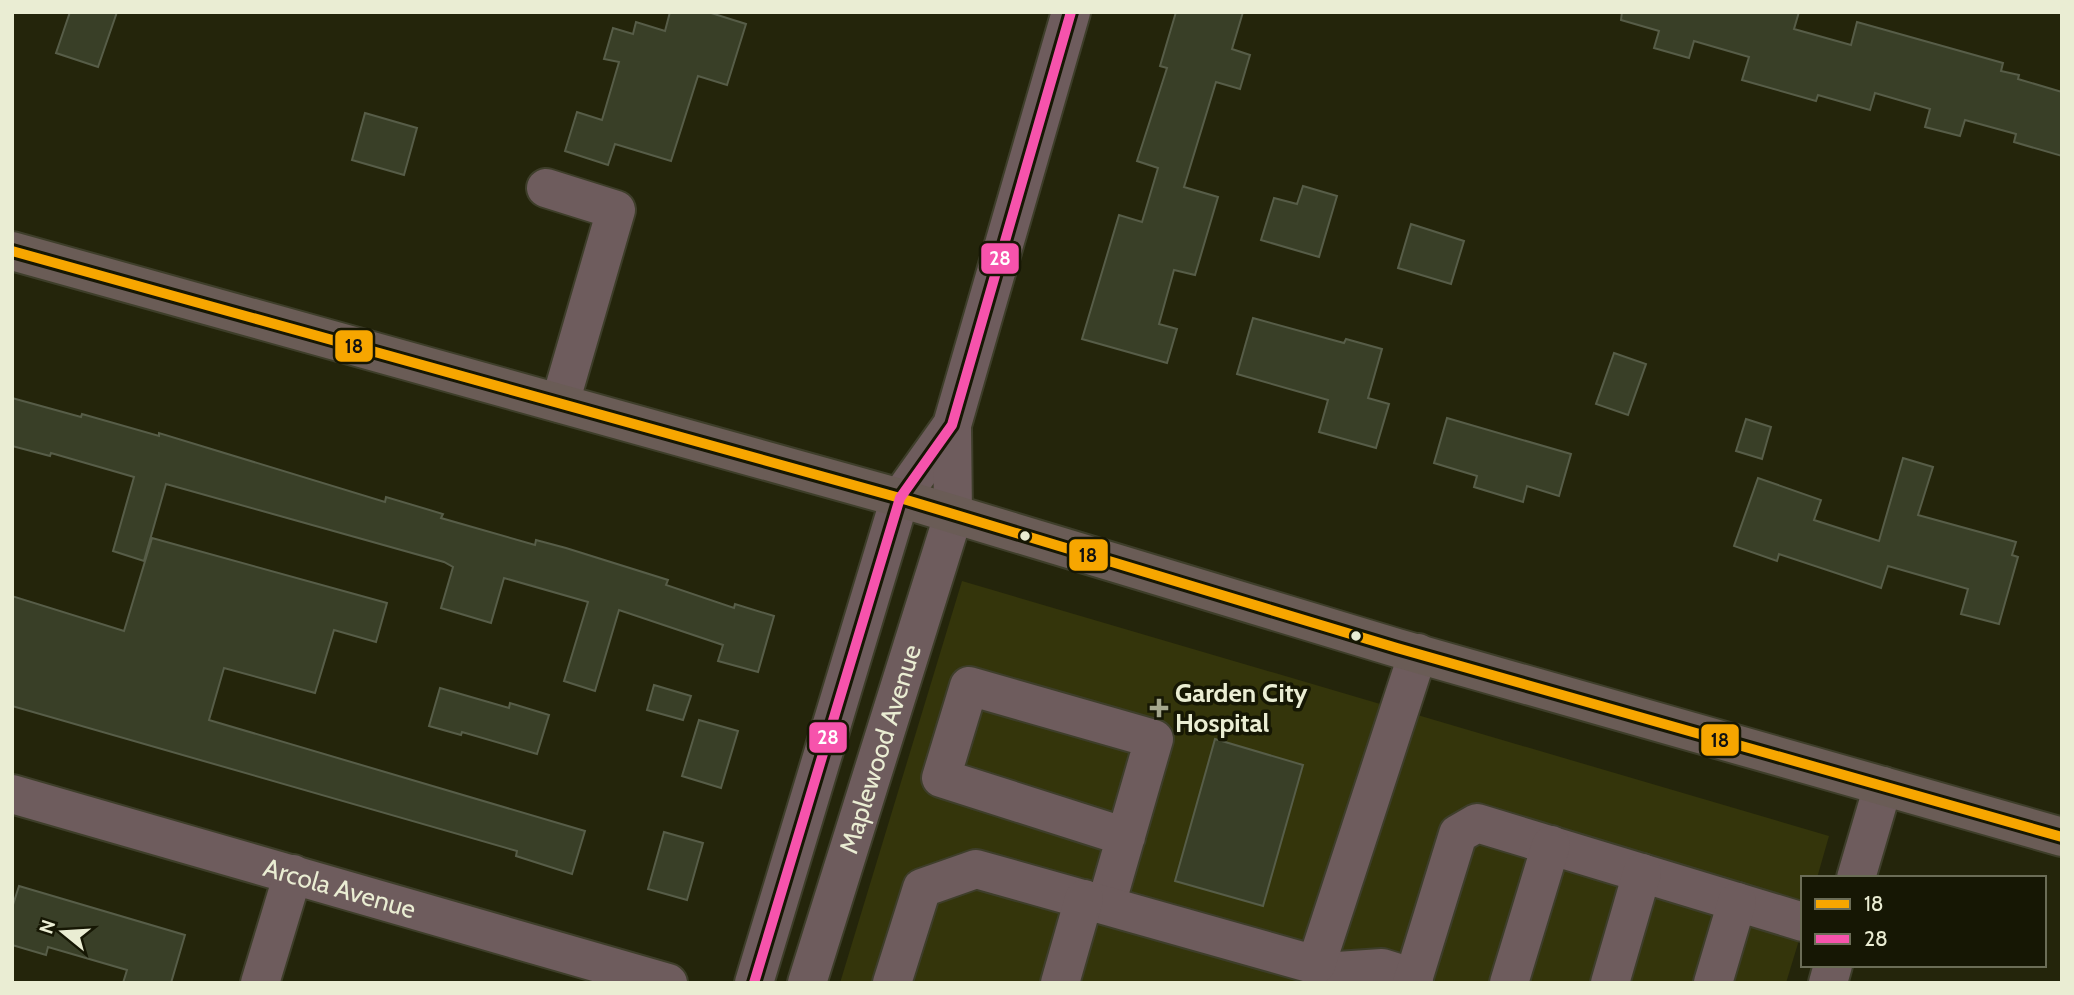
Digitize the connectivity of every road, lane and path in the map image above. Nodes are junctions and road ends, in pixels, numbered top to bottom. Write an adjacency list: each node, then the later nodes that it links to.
1 (1071, 12): 5 (street)
2 (546, 188): 4 (street)
3 (12, 251): 4 (main road)
4 (560, 403): 6 (main road)
5 (952, 425): 6 (street, Maplewood Avenue); 7 (street, Maplewood Avenue)
6 (900, 498): 7 (main road); 24 (street, Maplewood Avenue)
7 (953, 516): 8 (main road); 25 (street, Maplewood Avenue)
8 (1418, 653): 9 (main road); 20 (street)
9 (1884, 786): 12 (main road); 16 (street)
10 (12, 794): 15 (street, Arcola Avenue)
11 (1126, 837): 11 (street); 17 (street)
12 (2062, 837)
13 (1551, 845): 14 (street); 21 (street); 28 (street)
14 (1642, 873): 18 (street); 29 (street)
15 (293, 874): 22 (street); 23 (street, Arcola Avenue)
16 (1857, 876)
17 (1095, 902): 20 (street); 26 (street); 27 (street)
18 (1737, 902): 19 (street); 30 (street)
19 (1801, 921)
20 (1329, 973): 21 (street)
21 (1413, 981)
22 (260, 983)
23 (668, 983)
24 (754, 983)
25 (807, 983)
26 (892, 983)
27 (1060, 983)
28 (1509, 983)
29 (1610, 983)
30 (1713, 983)

